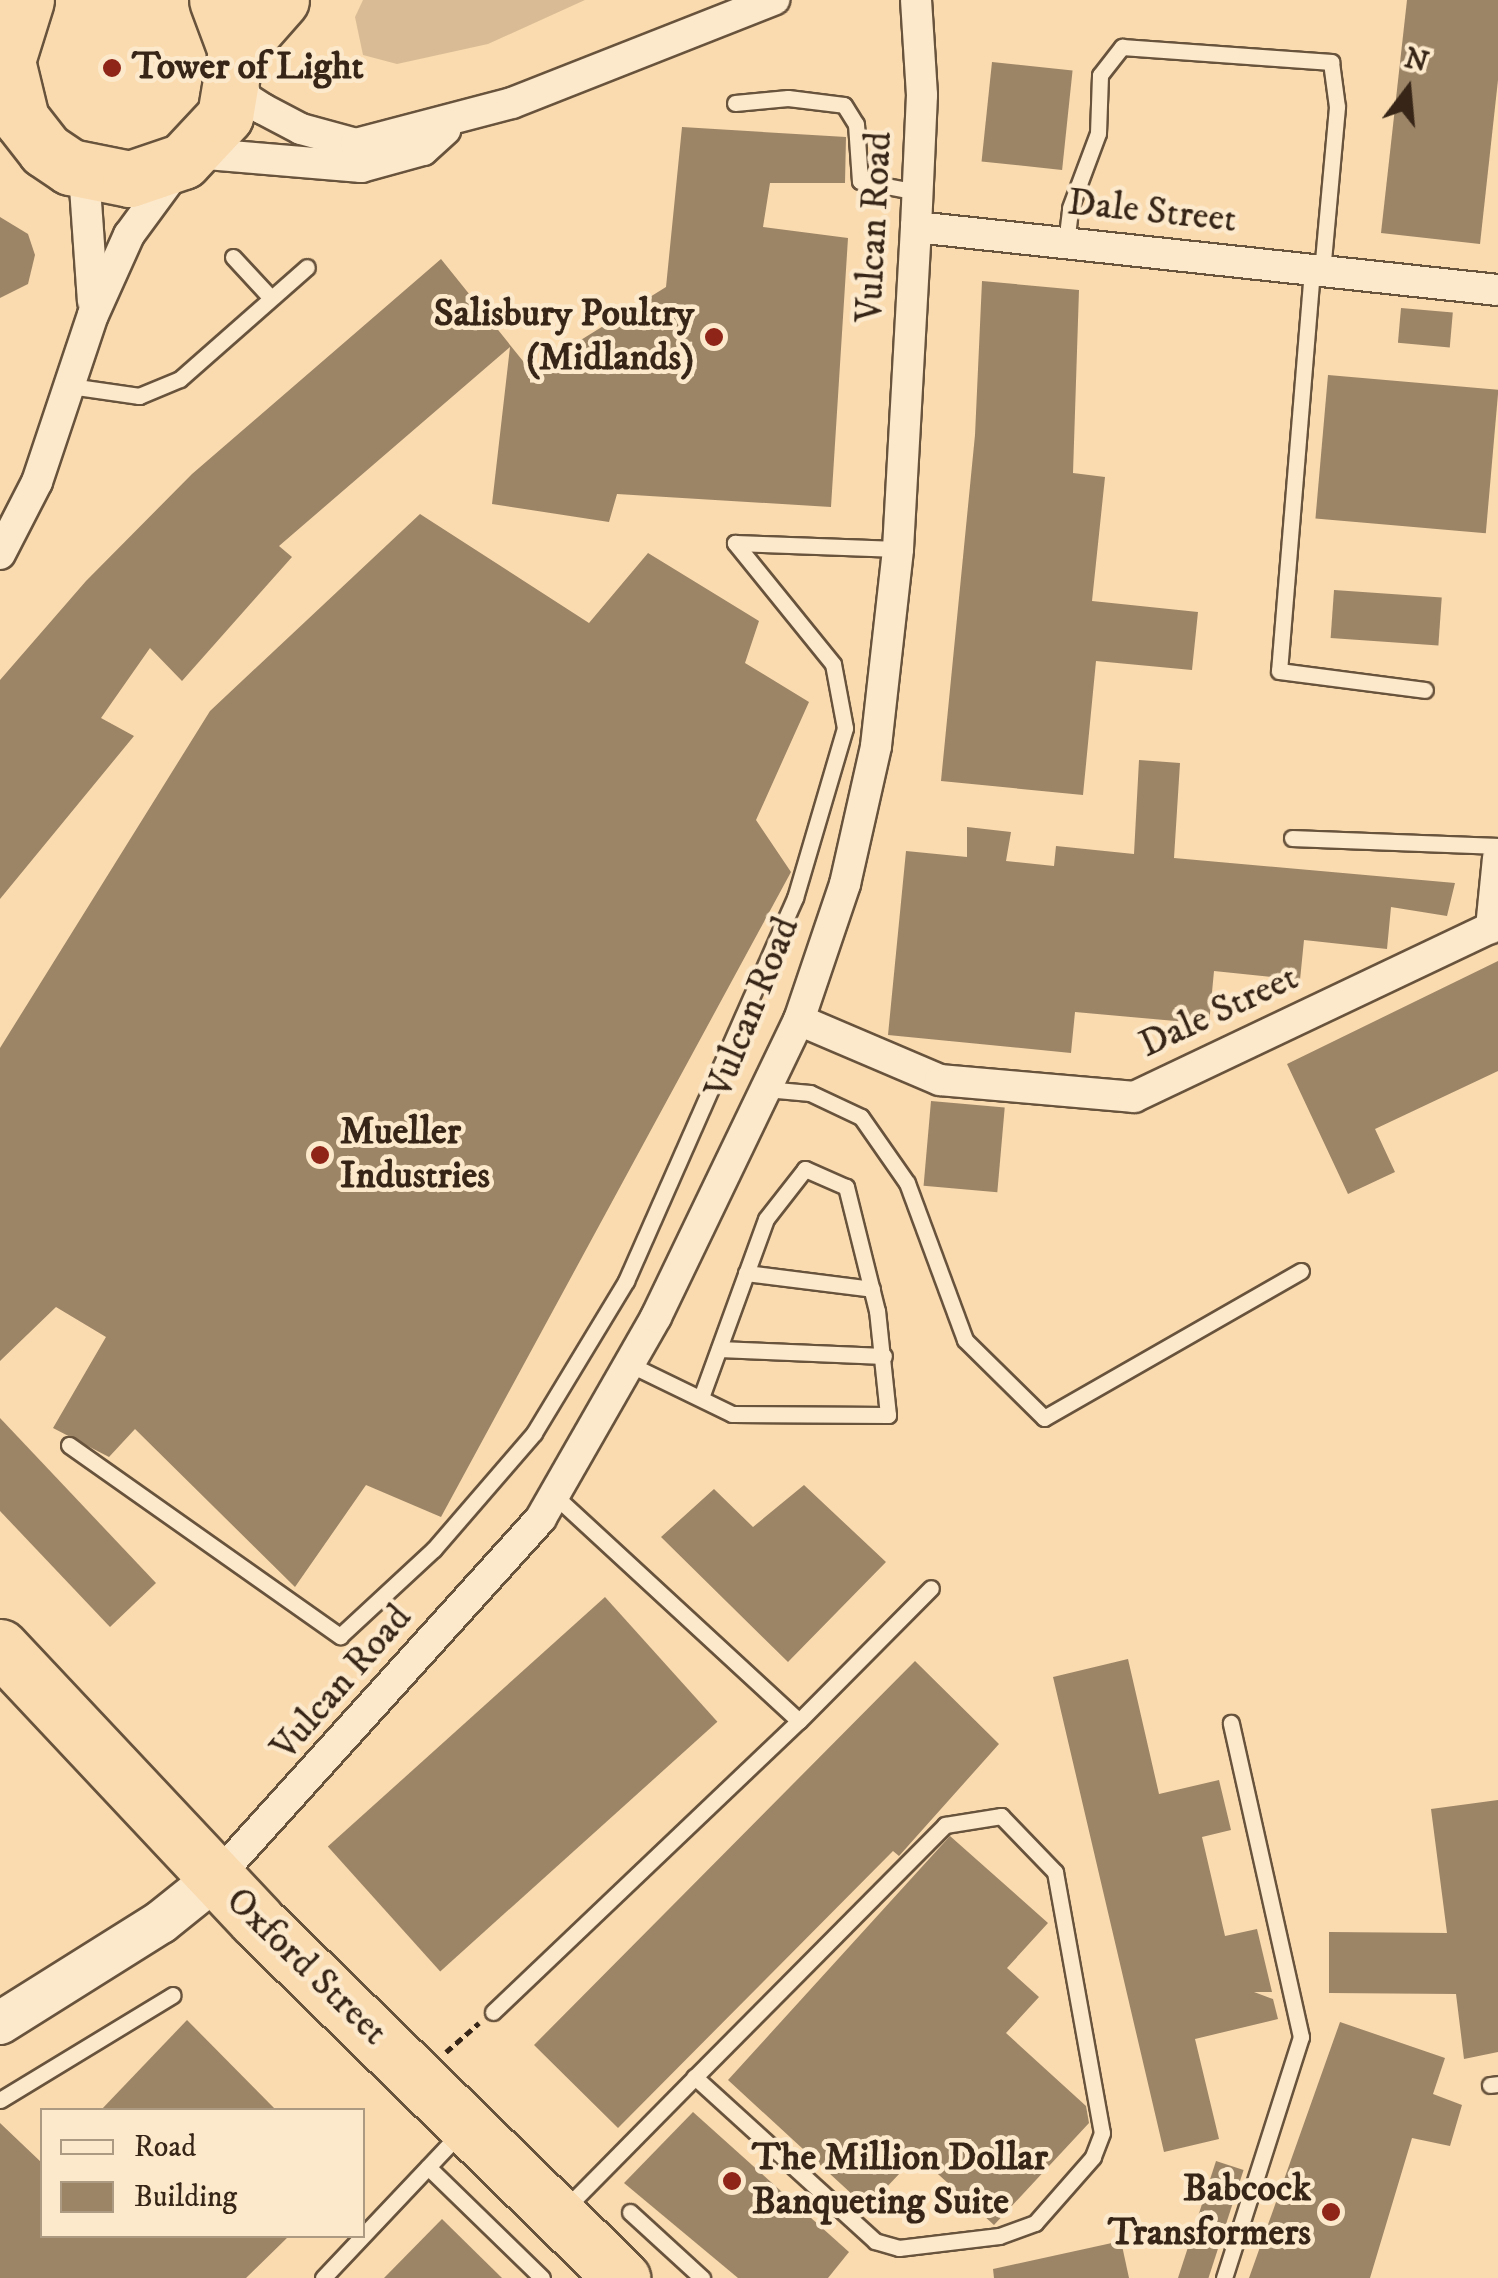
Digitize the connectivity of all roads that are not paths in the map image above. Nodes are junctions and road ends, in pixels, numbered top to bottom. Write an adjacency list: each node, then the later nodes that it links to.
1 (26, 0): 9 (highway)
2 (217, 0): 6 (highway)
3 (281, 0): 6 (highway)
4 (774, 0): 8 (street)
5 (916, 0): 12 (street, Vulcan Road)
6 (236, 56): 8 (street); 10 (highway)
7 (735, 103): 12 (lane)
8 (455, 122): 10 (street)
9 (17, 131): 11 (highway)
10 (189, 157): 11 (highway); 20 (street)
11 (84, 173): 20 (street)
12 (918, 192): 13 (street, Vulcan Road)
13 (916, 227): 14 (street, Dale Street); 22 (street, Vulcan Road)
14 (1066, 243): 17 (street, Dale Street); 17 (lane)
15 (232, 258): 19 (lane)
16 (308, 267): 19 (lane)
17 (1317, 270): 18 (street, Dale Street); 24 (lane)
18 (1498, 290)
19 (270, 297): 21 (lane)
20 (93, 315): 21 (street)
21 (70, 386): 23 (street)
22 (898, 549): 29 (street, Vulcan Road); 38 (lane)
23 (0, 554)
24 (1425, 690)
25 (1292, 838): 26 (lane)
26 (1498, 846)
27 (1498, 858): 28 (street, Dale Street)
28 (1494, 926): 29 (street, Dale Street)
29 (799, 1020): 30 (street, Vulcan Road)
30 (766, 1089): 31 (lane); 36 (street, Vulcan Road)
31 (1301, 1271)
32 (746, 1273): 33 (lane); 33 (lane); 34 (lane)
33 (872, 1290): 35 (lane)
34 (719, 1348): 35 (lane); 37 (lane)
35 (884, 1356): 37 (lane)
36 (629, 1364): 37 (lane); 39 (street, Vulcan Road)
37 (701, 1398)
38 (68, 1445)
39 (554, 1495): 42 (lane); 44 (street, Vulcan Road)
40 (931, 1588): 42 (lane)
41 (0, 1647): 44 (highway, Oxford Street)
42 (799, 1721): 46 (lane)
43 (1231, 1723): 60 (lane)
44 (216, 1878): 47 (main road); 50 (highway, Oxford Street)
45 (173, 1995): 49 (lane)
46 (494, 2012)
47 (0, 2023)
48 (695, 2077): 48 (lane); 53 (lane)
49 (0, 2100)
50 (467, 2126): 51 (lane); 53 (highway, Oxford Street)
51 (428, 2167): 54 (lane); 57 (lane)
52 (630, 2212): 59 (lane)
53 (556, 2217): 58 (highway, Oxford Street)
54 (365, 2234)
55 (361, 2238): 56 (lane)
56 (323, 2278)
57 (542, 2278)
58 (622, 2278)
59 (702, 2278)
60 (1224, 2278)

